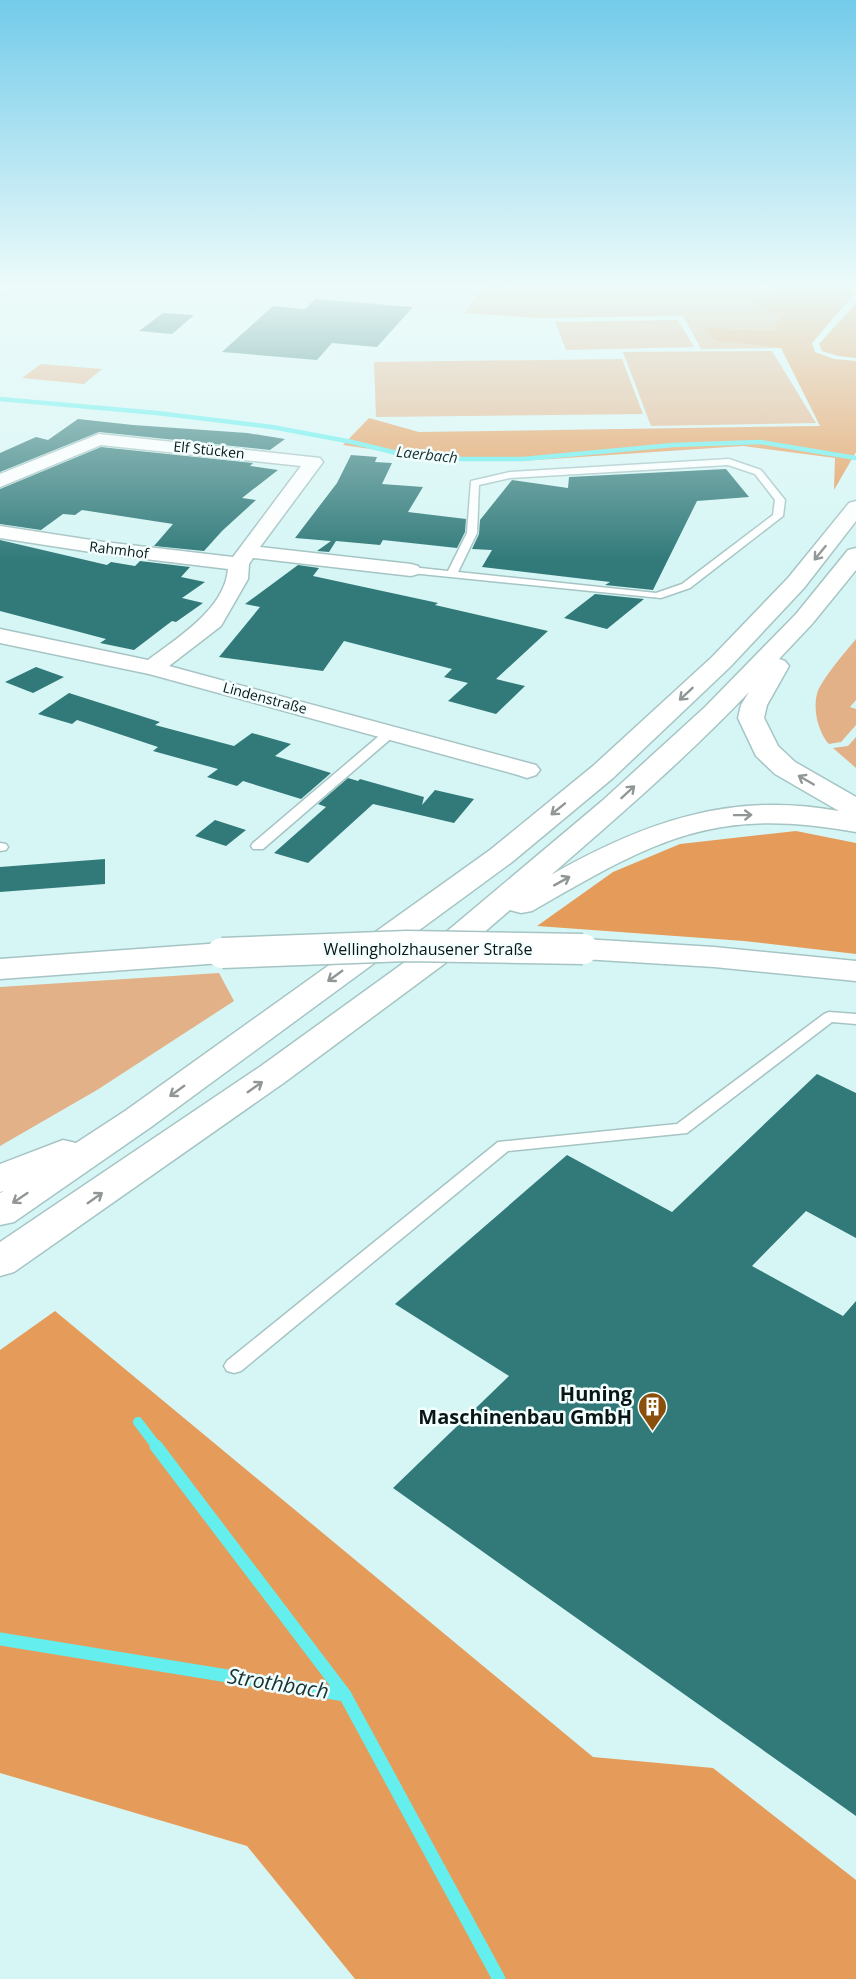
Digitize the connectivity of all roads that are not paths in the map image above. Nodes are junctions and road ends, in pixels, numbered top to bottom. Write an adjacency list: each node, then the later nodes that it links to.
1 (0, 481): 5 (street, Elf Stücken)
2 (856, 507): 20 (main road, one-way to 20)
3 (0, 532): 5 (street, Rahmhof)
4 (856, 555): 8 (main road)
5 (243, 557): 6 (street); 10 (street, Elf Stücken)
6 (411, 570): 7 (lane)
7 (452, 574): 7 (lane)
8 (804, 619): 13 (main road, one-way to 8); 16 (main road, one-way to 8)
9 (0, 636): 10 (street, Lindenstraße)
10 (152, 668): 11 (street, Lindenstraße)
11 (390, 733): 12 (street, Lindenstraße); 15 (lane)
12 (527, 770)
13 (856, 809)
14 (856, 823): 16 (main road, one-way to 14)
15 (258, 846)
16 (456, 940): 23 (main road, one-way to 16)
17 (0, 969): 18 (main road, Wellingholzhausener Straße, bridge)
18 (856, 971)
19 (856, 1019): 24 (lane)
20 (138, 1119): 21 (main road); 22 (main road, one-way to 22)
21 (0, 1179)
22 (0, 1212)
23 (0, 1262)
24 (234, 1366)

